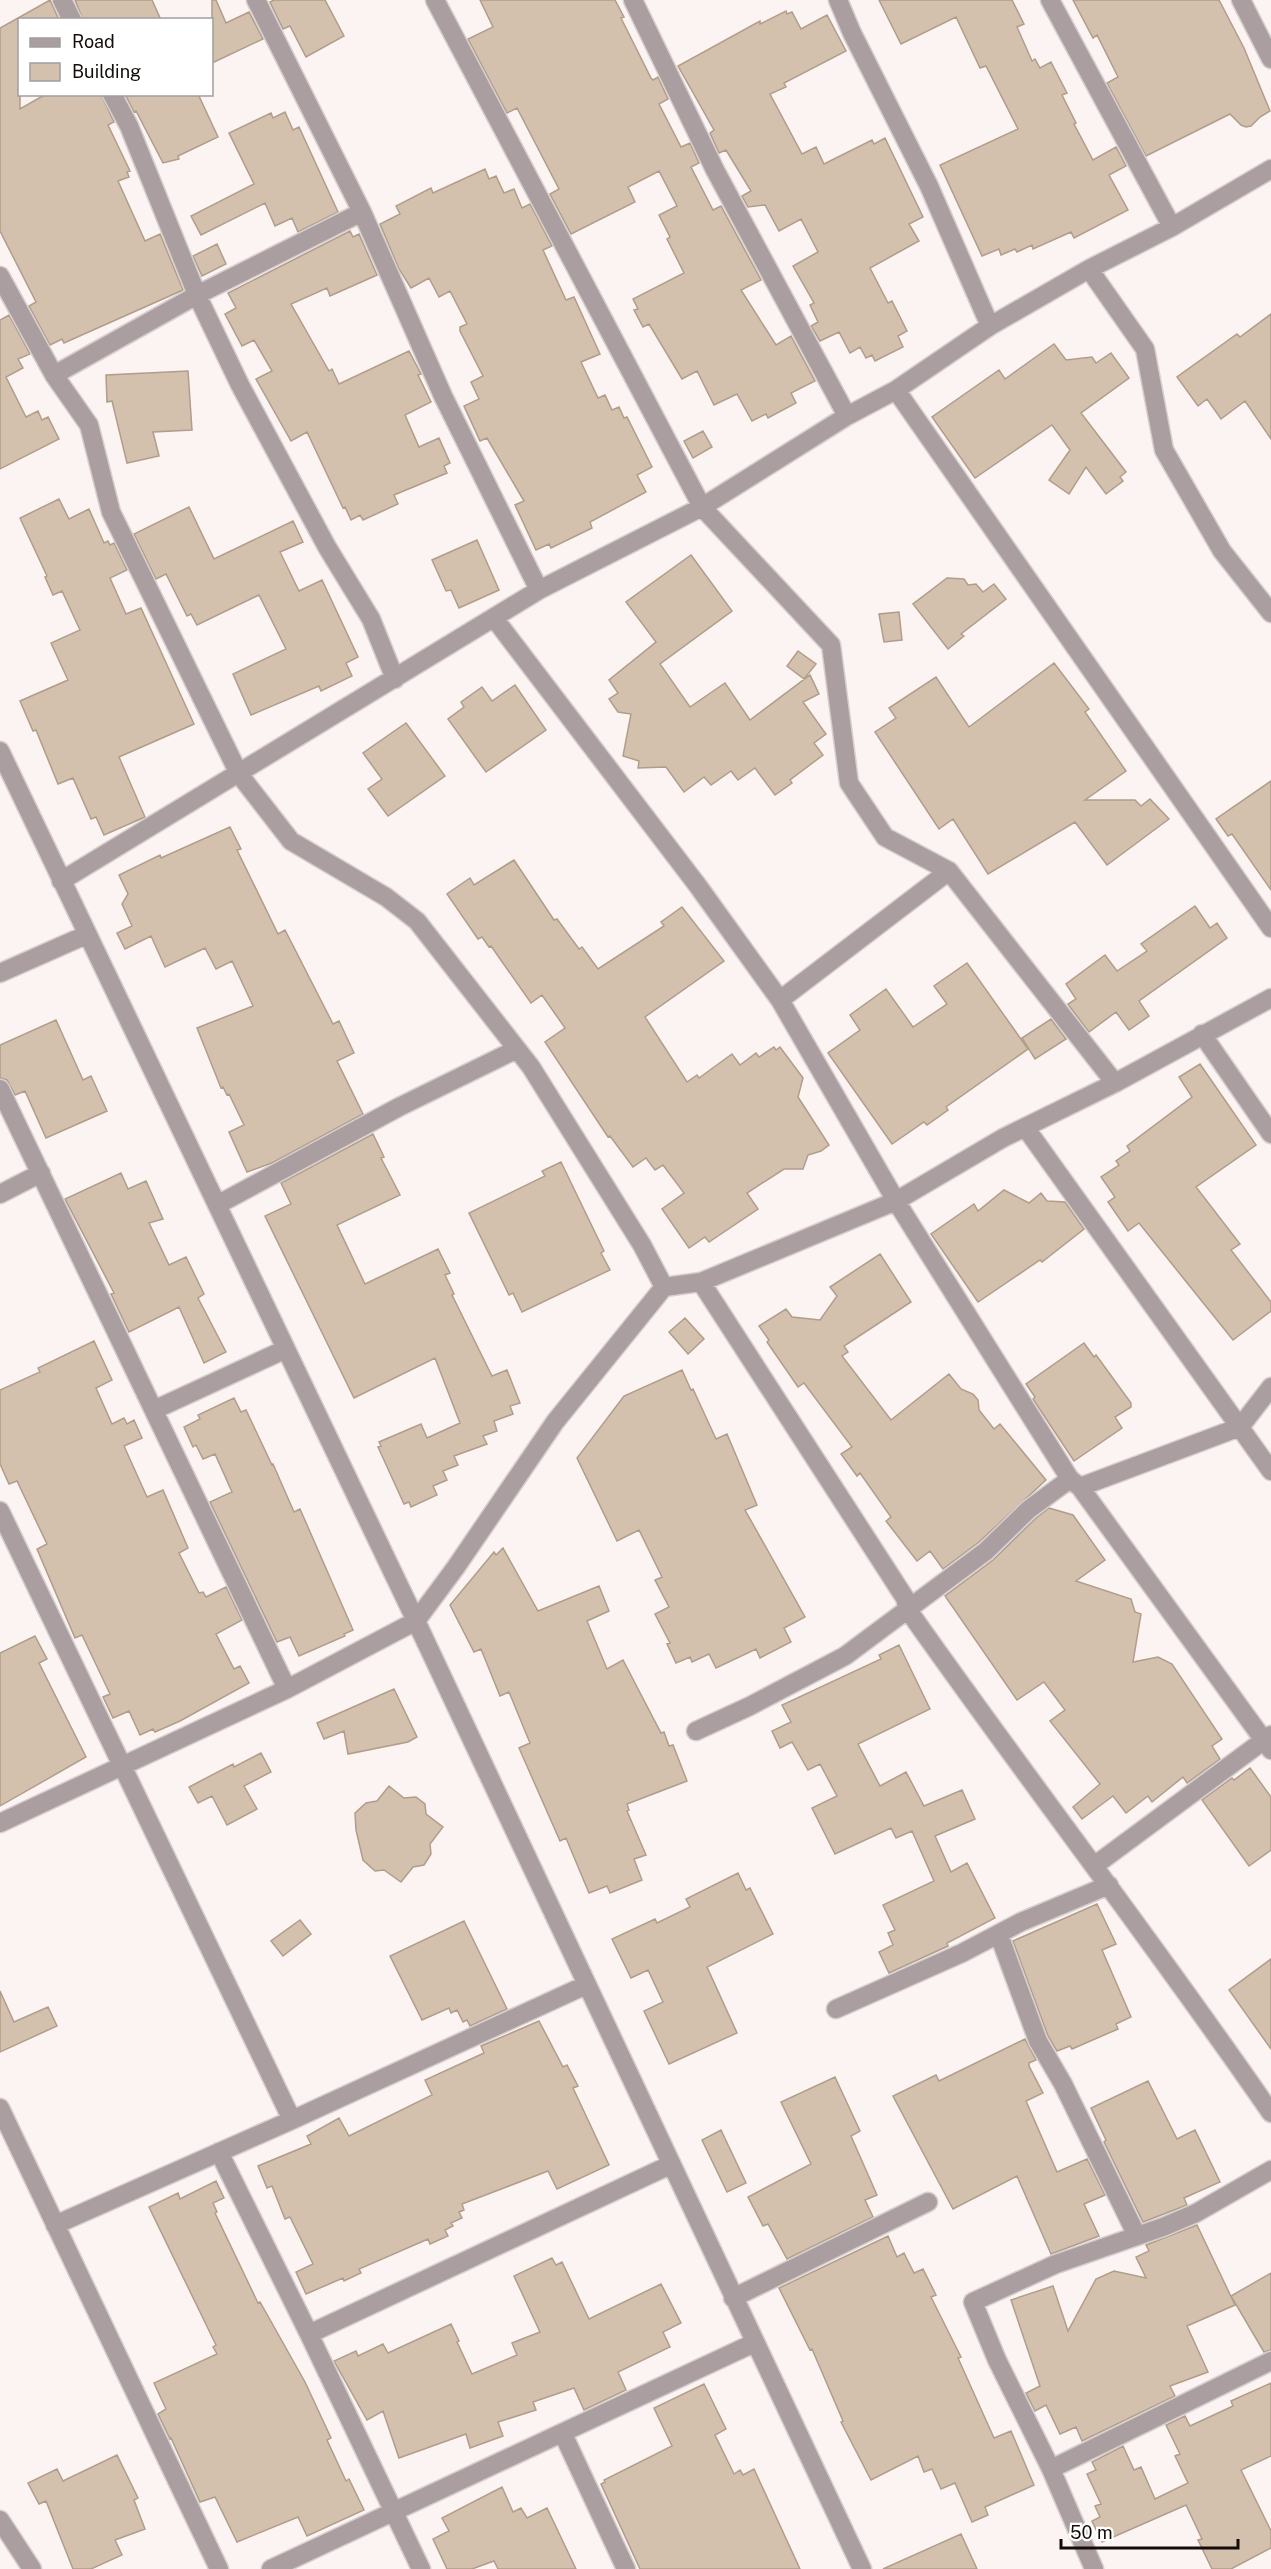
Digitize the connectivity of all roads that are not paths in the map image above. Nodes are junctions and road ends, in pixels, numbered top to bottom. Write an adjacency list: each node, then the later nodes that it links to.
1 (62, 0): 8 (street)
2 (256, 0): 12 (street)
3 (435, 0): 21 (street)
4 (633, 0): 20 (street)
5 (838, 0): 17 (street)
6 (1050, 0): 13 (street)
7 (1241, 0): 9 (street)
8 (71, 18)
9 (1271, 59)
10 (113, 96): 16 (street)
11 (1271, 169): 13 (street)
12 (362, 212): 16 (street); 22 (street)
13 (1172, 227): 14 (street)
14 (1089, 269): 17 (street); 23 (street)
15 (0, 276): 18 (street)
16 (197, 295): 18 (street); 25 (street)
17 (990, 326): 19 (street)
18 (54, 375): 27 (street)
19 (896, 390): 20 (street); 30 (street)
20 (847, 416): 21 (street)
21 (702, 507): 22 (street); 28 (street)
22 (539, 590): 24 (street)
23 (1271, 613)
24 (494, 618): 25 (street); 34 (street)
25 (395, 679): 27 (street)
26 (0, 751): 29 (street)
27 (239, 774): 29 (street); 36 (street)
28 (949, 871): 34 (street); 37 (street)
29 (61, 881): 31 (street)
30 (1271, 928)
31 (86, 935): 32 (street); 44 (street)
32 (0, 973)
33 (1271, 998): 35 (street)
34 (780, 1000): 43 (street)
35 (1202, 1034): 37 (street); 40 (street)
36 (517, 1049): 44 (street); 46 (street)
37 (1115, 1083): 39 (street)
38 (0, 1089): 41 (street)
39 (1024, 1127): 43 (street); 50 (street)
40 (1271, 1134)
41 (41, 1173): 42 (street); 49 (street)
42 (0, 1194)
43 (896, 1201): 45 (street); 52 (street)
44 (217, 1205): 47 (street)
45 (701, 1282): 46 (street); 54 (street)
46 (664, 1287): 55 (street)
47 (286, 1349): 49 (street); 55 (street)
48 (1271, 1387): 50 (street)
49 (154, 1410): 56 (street)
50 (1240, 1427): 51 (street); 52 (street)
51 (1271, 1471)
52 (1075, 1483): 54 (street); 58 (street)
53 (0, 1511): 59 (street)
54 (908, 1610): 57 (street); 61 (street)
55 (416, 1621): 56 (street); 64 (street)
56 (287, 1689): 59 (street)
57 (696, 1731)
58 (1269, 1742): 61 (street)
59 (121, 1767): 60 (street); 68 (street)
60 (0, 1823)
61 (1094, 1866): 62 (street)
62 (1108, 1884): 63 (street); 67 (street)
63 (999, 1935): 65 (street); 75 (street)
64 (586, 1985): 68 (street); 71 (street)
65 (836, 2009)
66 (0, 2108): 69 (street)
67 (1271, 2113)
68 (292, 2120): 70 (street)
69 (7, 2143): 74 (street)
70 (219, 2152): 74 (street); 77 (street)
71 (670, 2165): 76 (street); 77 (street)
72 (1271, 2170): 75 (street)
73 (928, 2202): 76 (street)
74 (55, 2225): 85 (street)
75 (1137, 2236): 81 (street)
76 (733, 2298): 78 (street)
77 (309, 2334): 82 (street)
78 (754, 2343): 80 (street); 89 (street)
79 (1271, 2361): 81 (street)
80 (563, 2433): 82 (street); 88 (street)
81 (1051, 2469): 90 (street)
82 (394, 2512): 86 (street); 87 (street)
83 (0, 2520): 84 (street)
84 (32, 2569)
85 (219, 2569)
86 (271, 2569)
87 (421, 2569)
88 (626, 2569)
89 (862, 2569)
90 (1094, 2569)

